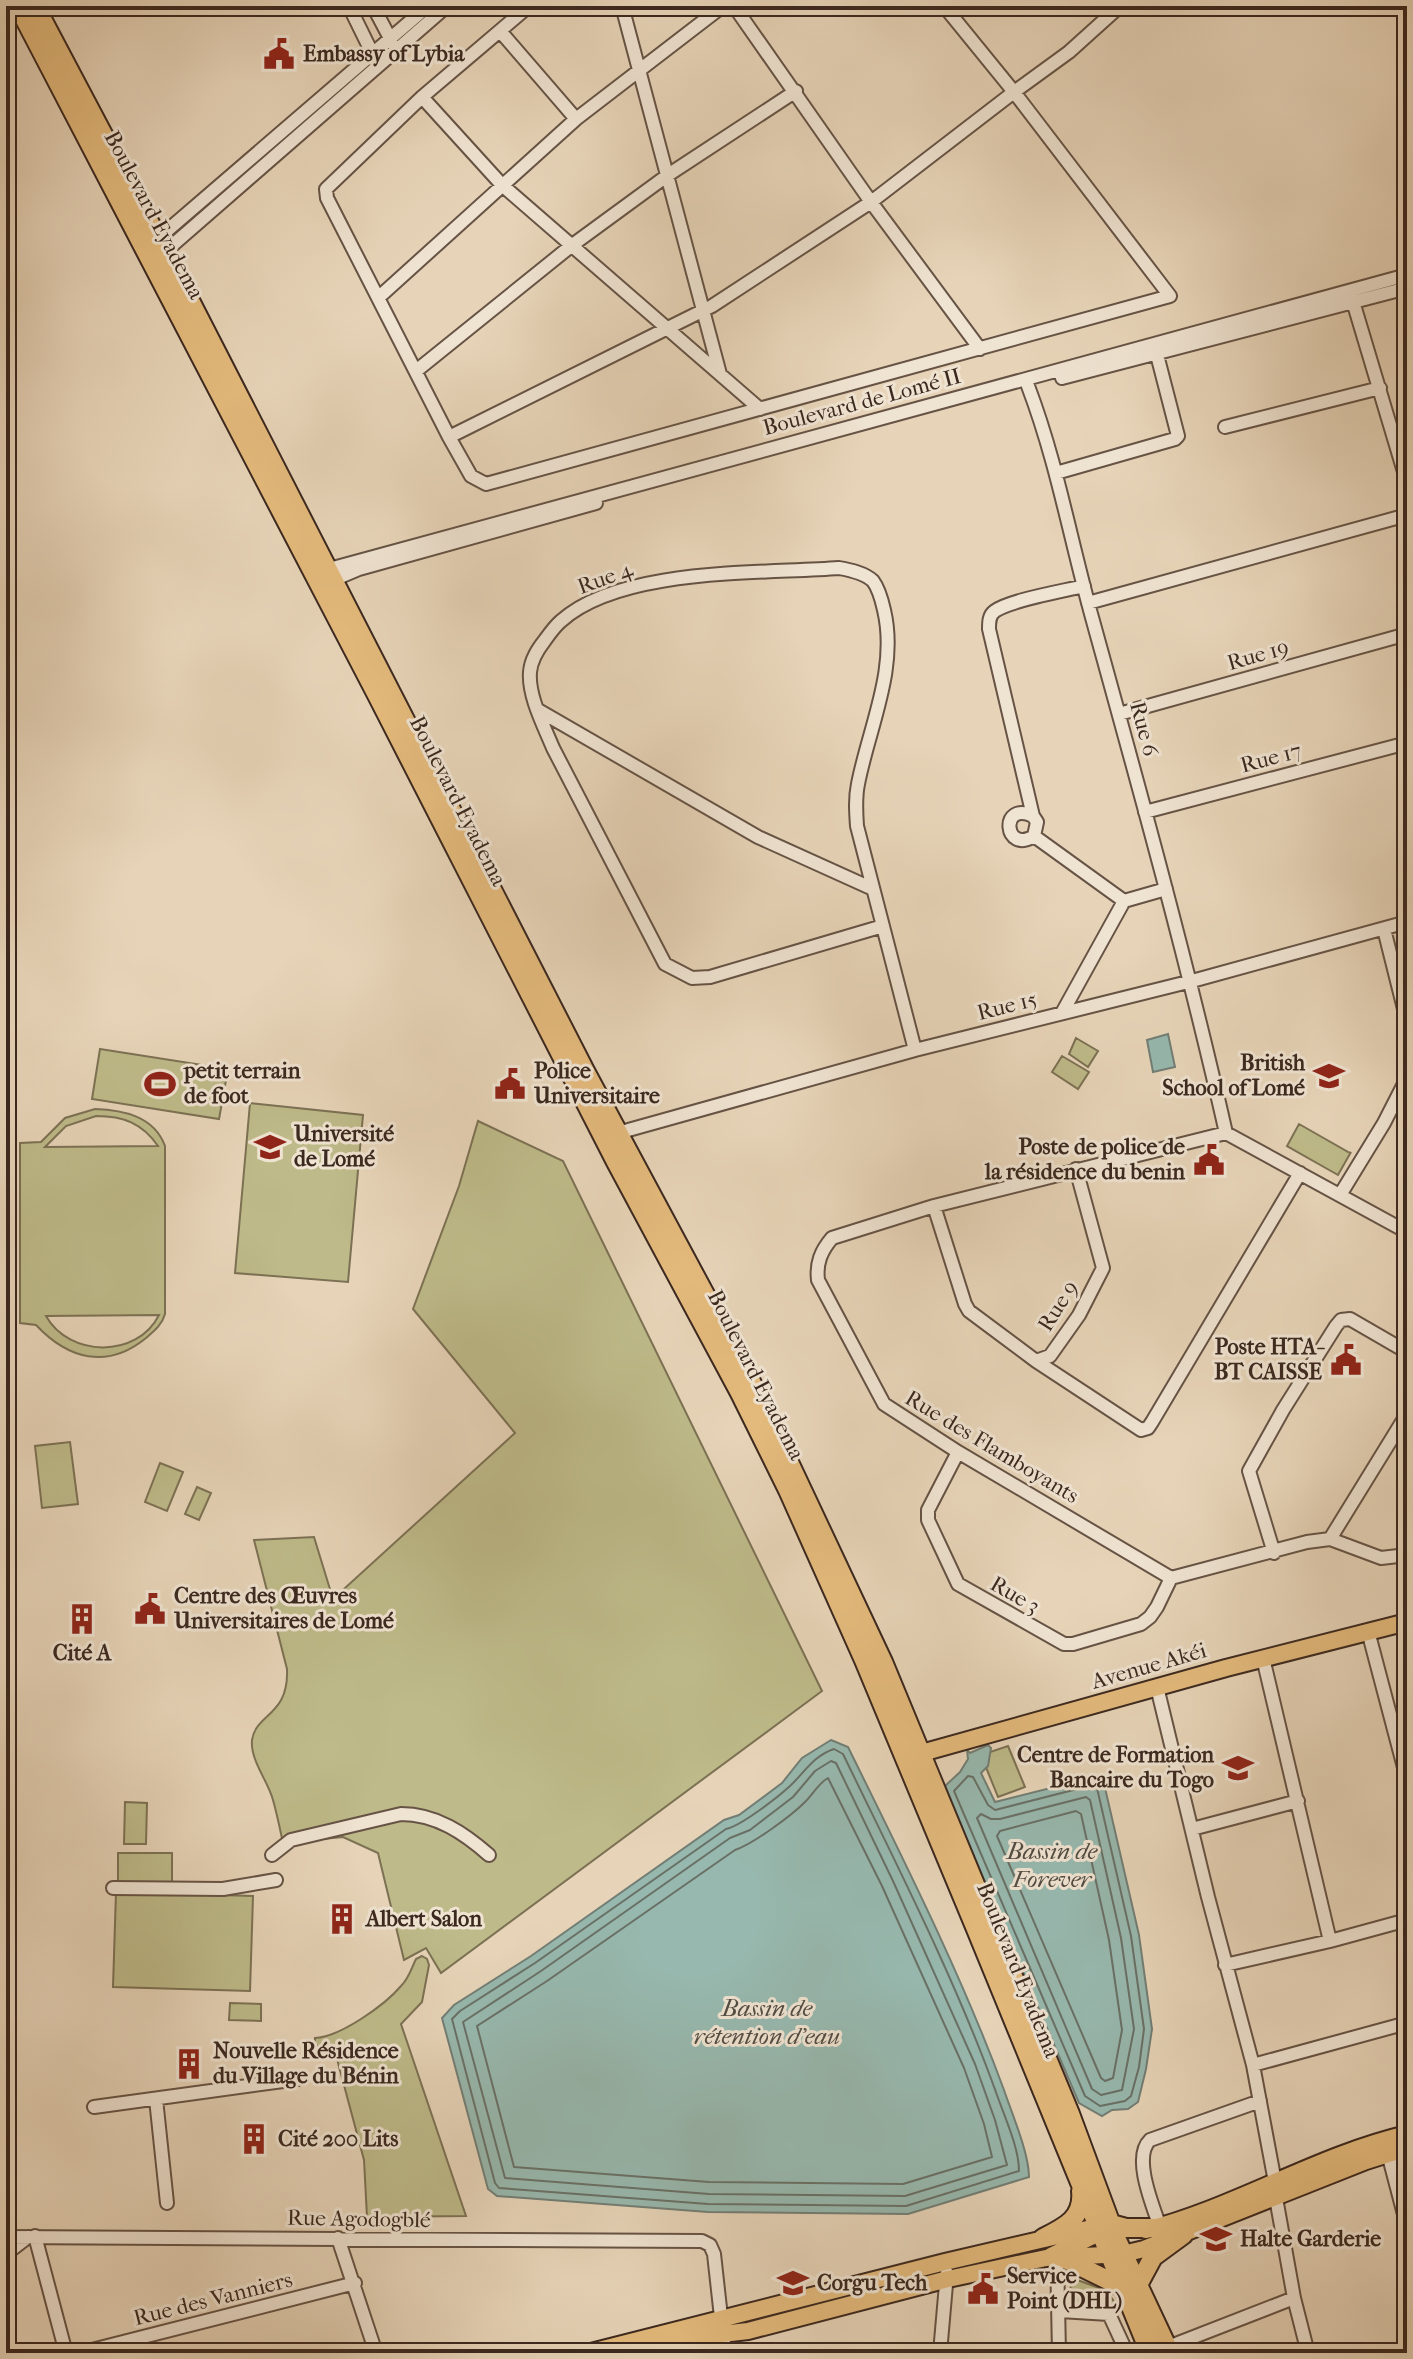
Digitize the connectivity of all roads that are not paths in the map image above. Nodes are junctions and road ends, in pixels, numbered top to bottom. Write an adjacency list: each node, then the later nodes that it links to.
1 (18, 6): 26 (highway, Boulevard Eyadema)
2 (35, 6): 26 (highway, Boulevard Eyadema)
3 (349, 6): 15 (street)
4 (373, 6): 14 (street)
5 (428, 6): 14 (street)
6 (447, 6): 14 (street)
7 (529, 6): 13 (street)
8 (622, 6): 17 (street)
9 (723, 6): 17 (street)
10 (734, 6): 18 (street)
11 (944, 6): 19 (street)
12 (1120, 6): 19 (street)
13 (500, 31): 20 (street); 21 (street)
14 (393, 45): 15 (street); 16 (street)
15 (372, 53): 16 (street); 26 (street)
16 (379, 66): 26 (street)
17 (639, 70): 21 (street); 22 (street)
18 (796, 91): 22 (street); 24 (street)
19 (1014, 92): 24 (street); 33 (street)
20 (422, 97): 23 (street); 30 (street)
21 (576, 119): 23 (street)
22 (668, 175): 25 (street); 31 (street)
23 (502, 185): 25 (street); 30 (street)
24 (871, 202): 31 (street); 33 (street)
25 (571, 246): 32 (street); 35 (street)
26 (155, 250): 45 (highway, Boulevard Eyadema)
27 (1407, 275): 29 (street, Boulevard de Lomé II)
28 (1407, 288): 29 (street, Boulevard de Lomé II)
29 (1352, 296): 34 (street, Boulevard de Lomé II); 38 (street)
30 (378, 298): 35 (street)
31 (704, 311): 32 (street); 36 (street)
32 (668, 329): 36 (street); 41 (street)
33 (980, 349): 39 (street)
34 (1156, 349): 37 (street, Boulevard de Lomé II); 42 (street); 45 (street, Boulevard de Lomé II)
35 (416, 371): 41 (street)
36 (720, 374): 39 (street)
37 (1028, 386): 42 (street, Rue 6); 45 (street, Boulevard de Lomé II)
38 (1380, 388): 40 (street); 43 (street)
39 (760, 409): 41 (street)
40 (1225, 427)
41 (449, 437)
42 (1056, 473): 46 (street, Rue 6)
43 (1407, 482)
44 (1407, 515): 47 (street)
45 (324, 577): 67 (highway, Boulevard Eyadema)
46 (1084, 586): 47 (street, Rue 6); 53 (street)
47 (1088, 603): 50 (street, Rue 6)
48 (1407, 634): 50 (street, Rue 19)
49 (538, 710): 55 (street); 55 (street, Rue 4); 59 (street, Rue 4)
50 (1119, 714): 52 (street, Rue 6)
51 (1407, 743): 52 (street, Rue 17)
52 (1145, 812): 56 (street, Rue 6)
53 (1033, 816): 54 (street); 54 (street)
54 (1034, 836): 57 (street)
55 (873, 889): 59 (street, Rue 4)
56 (1166, 889): 57 (street); 61 (street, Rue 6)
57 (1124, 901): 62 (street)
58 (1407, 922): 60 (street, Rue 15)
59 (883, 926): 64 (street, Rue 4)
60 (1384, 929): 61 (street, Rue 15); 63 (street)
61 (1192, 981): 62 (street, Rue 15); 66 (street, Rue 6)
62 (1062, 1013): 64 (street, Rue 15)
63 (1407, 1021)
64 (915, 1050): 67 (street, Rue 15)
65 (1407, 1078): 70 (street)
66 (1226, 1133): 68 (street, Rue des Flamboyants); 69 (street)
67 (610, 1135): 85 (highway, Boulevard Eyadema)
68 (1076, 1169): 71 (street, Rue des Flamboyants); 74 (street, Rue 9)
69 (1300, 1173): 70 (street); 74 (street)
70 (1340, 1195): 72 (street)
71 (934, 1206): 74 (street, Rue 9); 76 (street, Rue des Flamboyants)
72 (1407, 1232)
73 (1407, 1352): 78 (street)
74 (1036, 1361)
75 (1407, 1414): 77 (street)
76 (958, 1452): 80 (street, Rue des Flamboyants); 80 (street, Rue 3)
77 (1330, 1539): 78 (street); 79 (street)
78 (1274, 1553): 80 (street)
79 (1407, 1555)
80 (1171, 1578)
81 (1407, 1622): 82 (main road, Avenue Akéi)
82 (1368, 1631): 83 (main road, Avenue Akéi); 86 (street)
83 (1263, 1658): 84 (main road, Avenue Akéi); 87 (street)
84 (1157, 1687): 85 (main road, Avenue Akéi); 88 (street)
85 (912, 1755): 105 (highway, Boulevard Eyadema); 112 (highway)
86 (1407, 1779)
87 (1298, 1801): 88 (street); 94 (street)
88 (1192, 1829): 95 (street)
89 (272, 1855): 90 (street)
90 (489, 1855)
91 (276, 1880): 92 (street)
92 (113, 1888)
93 (1407, 1920): 94 (street)
94 (1330, 1941): 95 (street)
95 (1225, 1965): 97 (street)
96 (1407, 2023): 97 (street)
97 (1253, 2065): 100 (street)
98 (298, 2079): 99 (street)
99 (156, 2099): 101 (street); 107 (street)
100 (1260, 2101): 106 (street); 109 (street)
101 (94, 2107)
102 (1407, 2134): 103 (main road)
103 (1386, 2146): 104 (main road); 106 (main road); 108 (street)
104 (1407, 2148)
105 (1080, 2184): 112 (highway, Boulevard Eyadema); 114 (highway)
106 (1275, 2190): 109 (main road); 109 (main road); 121 (street)
107 (167, 2203)
108 (1407, 2226)
109 (1167, 2232): 112 (main road); 112 (highway); 120 (highway)
110 (31, 2236): 111 (street, Rue Agodogblé); 113 (street, Rue Agodogblé); 115 (street); 125 (street)
111 (6, 2237)
112 (1109, 2237): 114 (main road); 116 (main road); 116 (main road); 120 (highway, Boulevard Eyadema)
113 (338, 2238): 119 (street); 123 (street, Rue Agodogblé)
114 (1043, 2238): 117 (main road)
115 (6, 2254)
116 (1057, 2257): 118 (main road); 120 (highway); 122 (street)
117 (945, 2262): 118 (street); 123 (main road)
118 (948, 2279): 123 (main road); 130 (street)
119 (355, 2283): 126 (street, Rue des Vanniers); 127 (street)
120 (1131, 2285): 124 (highway, Boulevard Eyadema)
121 (1294, 2298): 124 (street); 133 (street)
122 (1060, 2311): 131 (street); 132 (street)
123 (722, 2331): 128 (main road); 129 (main road)
124 (1163, 2351)
125 (66, 2353)
126 (80, 2353)
127 (376, 2353)
128 (587, 2353)
129 (648, 2353)
130 (940, 2353)
131 (1059, 2353)
132 (1127, 2353)
133 (1308, 2353)

